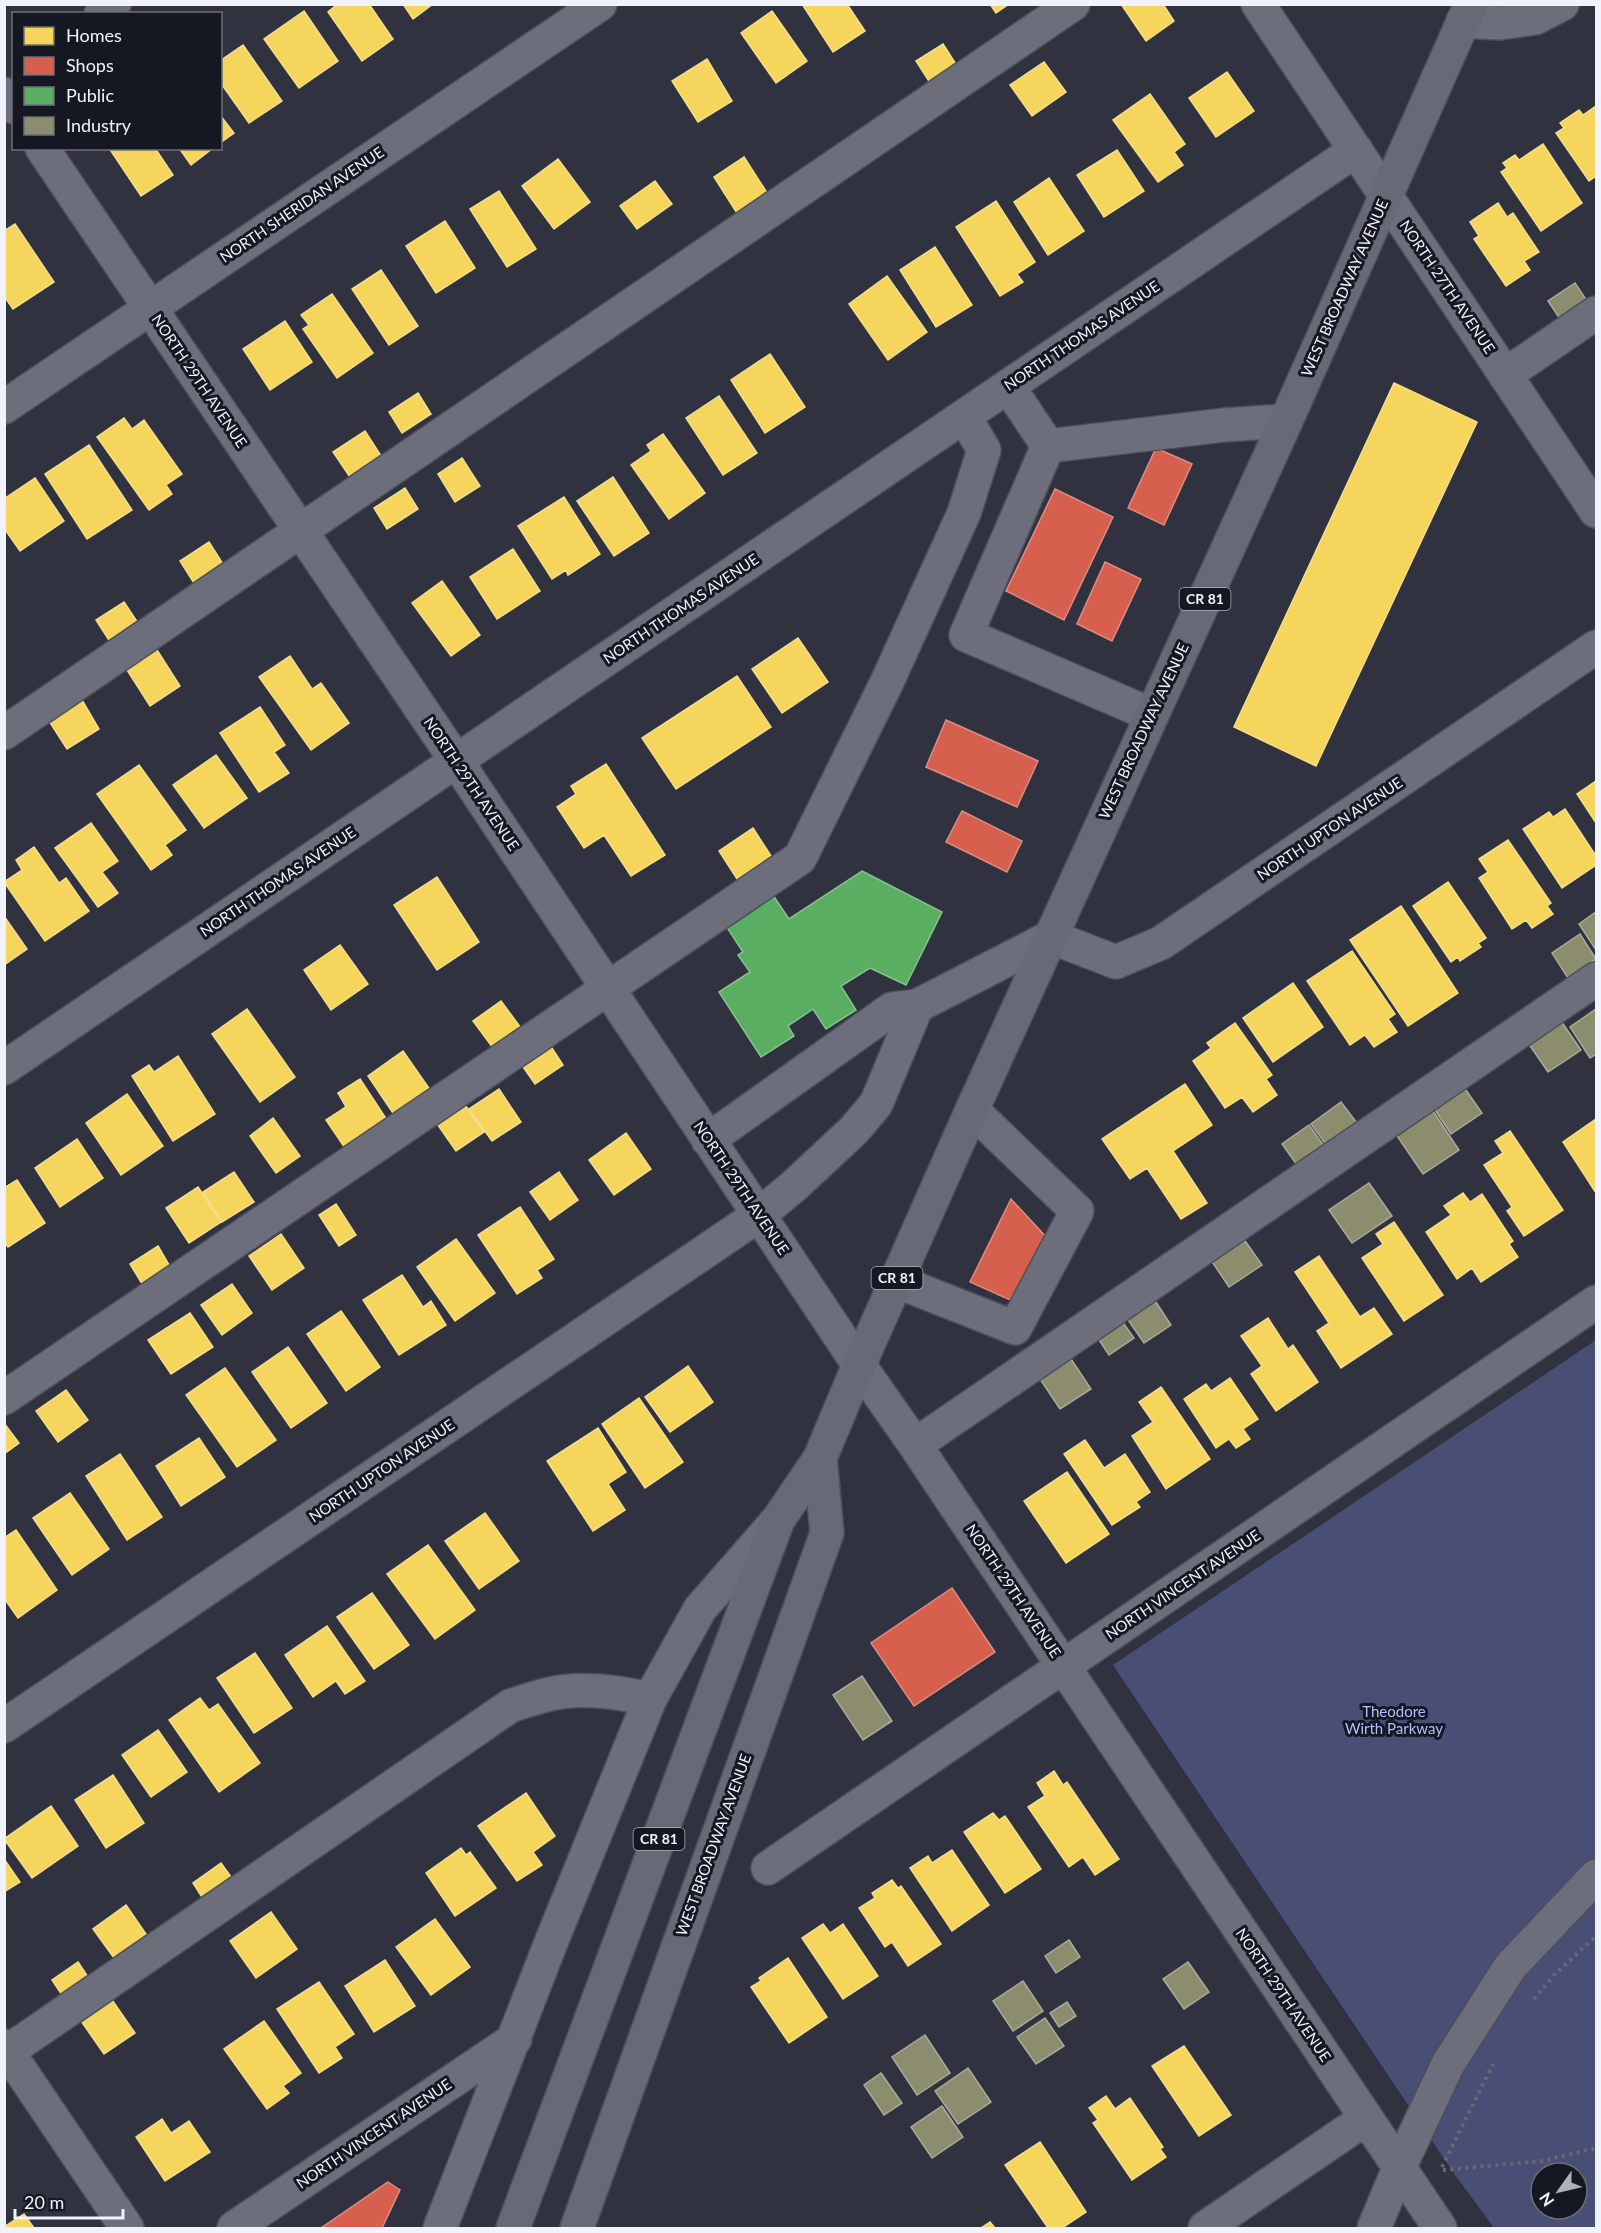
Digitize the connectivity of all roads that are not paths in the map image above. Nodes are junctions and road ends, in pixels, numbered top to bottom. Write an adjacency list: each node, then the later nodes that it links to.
1 (600, 4): 9 (street, NORTH SHERIDAN AVENUE)
2 (1073, 4): 18 (street)
3 (1258, 4): 7 (street, NORTH 27TH AVENUE)
4 (1562, 4): 5 (street)
5 (1467, 13): 8 (main road, WEST BROADWAY AVENUE / CR 81)
6 (43, 150): 9 (street, NORTH 29TH AVENUE)
7 (1356, 150): 8 (street, NORTH 27TH AVENUE); 12 (street, NORTH THOMAS AVENUE)
8 (1385, 194): 11 (street, NORTH 27TH AVENUE); 15 (main road, WEST BROADWAY AVENUE / CR 81)
9 (150, 308): 13 (street, NORTH SHERIDAN AVENUE); 18 (street, NORTH 29TH AVENUE)
10 (1596, 313): 11 (street)
11 (1506, 375): 17 (street, NORTH 27TH AVENUE)
12 (1008, 386): 14 (street, NORTH THOMAS AVENUE); 16 (street)
13 (4, 407)
14 (964, 416): 22 (street, NORTH THOMAS AVENUE); 25 (street)
15 (1287, 421): 16 (street); 20 (main road, WEST BROADWAY AVENUE / CR 81)
16 (1048, 446): 20 (street)
17 (1596, 510)
18 (300, 531): 21 (street); 22 (street, NORTH 29TH AVENUE)
19 (1596, 647): 23 (street, NORTH UPTON AVENUE)
20 (1152, 715): 23 (main road, WEST BROADWAY AVENUE / CR 81)
21 (4, 733)
22 (457, 762): 25 (street, NORTH 29TH AVENUE); 27 (street, NORTH THOMAS AVENUE)
23 (1051, 937): 26 (street); 28 (main road, WEST BROADWAY AVENUE / CR 81)
24 (1596, 979): 35 (street)
25 (607, 988): 29 (street, NORTH 29TH AVENUE); 34 (street)
26 (917, 1006): 29 (street); 30 (street, NORTH UPTON AVENUE)
27 (4, 1068)
28 (972, 1110): 31 (main road, WEST BROADWAY AVENUE / CR 81); 31 (street)
29 (708, 1140): 30 (street, NORTH 29TH AVENUE)
30 (759, 1215): 33 (street, NORTH 29TH AVENUE); 40 (street, NORTH UPTON AVENUE)
31 (896, 1281): 33 (main road, WEST BROADWAY AVENUE / CR 81)
32 (1596, 1302): 38 (street, NORTH VINCENT AVENUE)
33 (859, 1365): 35 (street, NORTH 29TH AVENUE); 36 (main road, WEST BROADWAY AVENUE / CR 81)
34 (4, 1398)
35 (915, 1445): 38 (street, NORTH 29TH AVENUE)
36 (820, 1458): 37 (main road, WEST BROADWAY AVENUE / CR 81); 51 (main road, WEST BROADWAY AVENUE / CR 81)
37 (778, 1520): 39 (street, WEST BROADWAY AVENUE); 50 (main road, WEST BROADWAY AVENUE / CR 81)
38 (1064, 1667): 41 (street, NORTH VINCENT AVENUE); 45 (street, NORTH 29TH AVENUE)
39 (650, 1700): 43 (street, WEST BROADWAY AVENUE); 44 (street)
40 (4, 1726)
41 (768, 1868)
42 (1596, 1876): 46 (street)
43 (515, 2039): 48 (street, NORTH VINCENT AVENUE); 49 (street, WEST BROADWAY AVENUE)
44 (6, 2051): 47 (street)
45 (1365, 2119): 46 (street, NORTH 29TH AVENUE); 52 (street)
46 (1399, 2168): 53 (street); 54 (street, NORTH 29TH AVENUE)
47 (127, 2229)
48 (234, 2229)
49 (440, 2229)
50 (513, 2229)
51 (577, 2229)
52 (1205, 2229)
53 (1374, 2229)
54 (1440, 2229)

